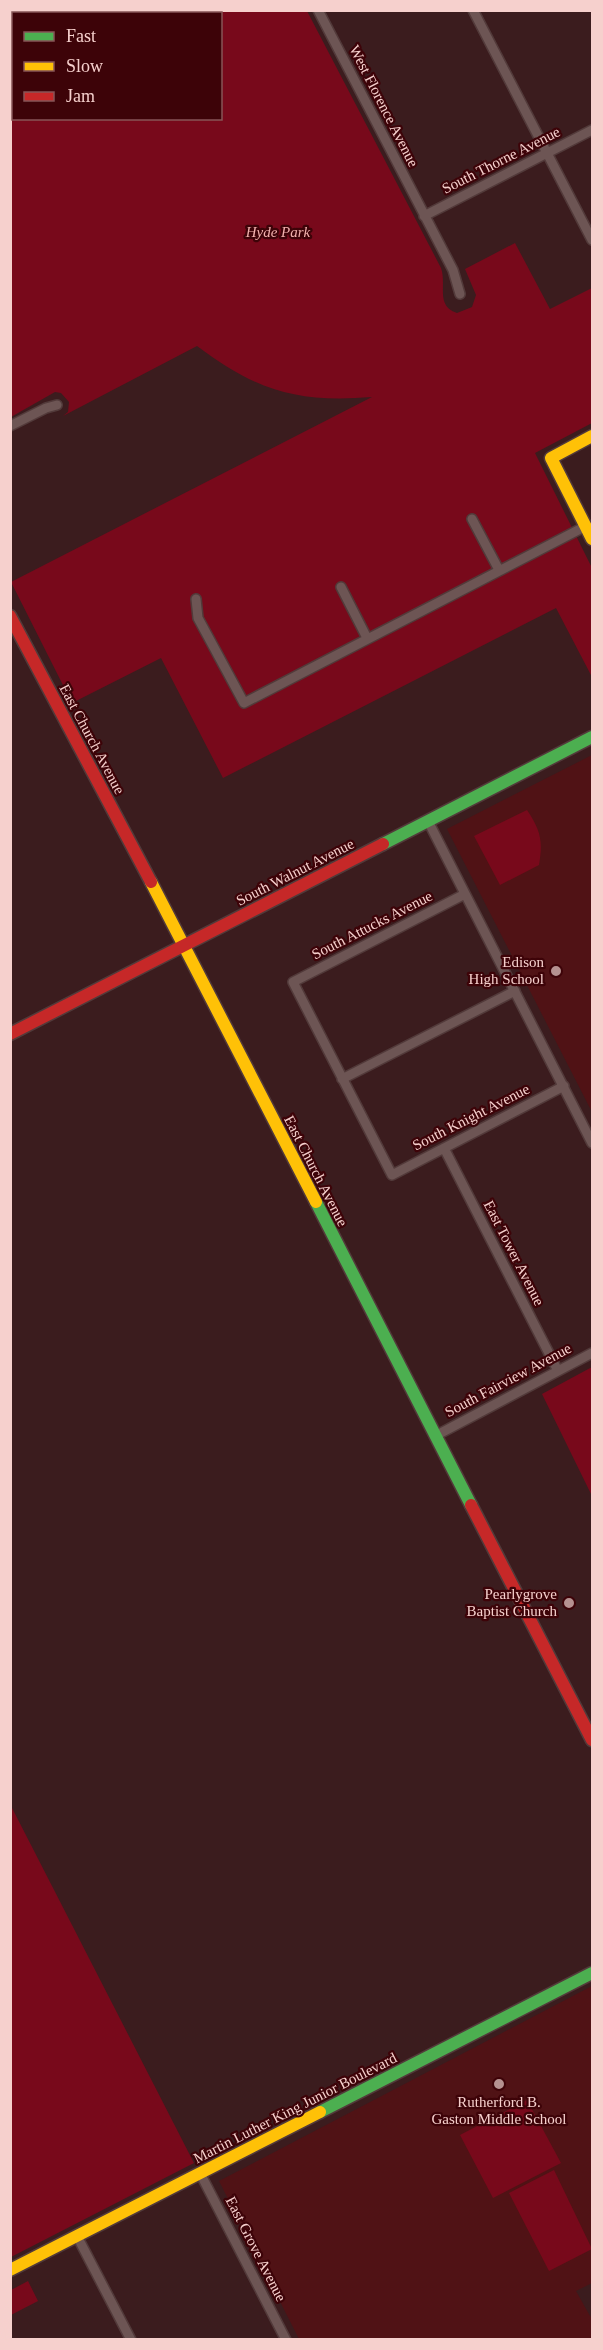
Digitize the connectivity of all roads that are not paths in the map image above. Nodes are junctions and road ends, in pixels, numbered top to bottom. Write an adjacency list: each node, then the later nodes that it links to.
1 (318, 10): 5 (street, West Florence Avenue)
2 (473, 10): 4 (street)
3 (592, 130): 4 (street, South Thorne Avenue)
4 (548, 153): 5 (street, South Thorne Avenue); 6 (street)
5 (424, 216): 7 (street, West Florence Avenue)
6 (592, 240)
7 (460, 294)
8 (57, 405): 9 (street)
9 (10, 426)
10 (592, 436): 12 (street)
11 (472, 519): 14 (street)
12 (586, 526): 13 (street); 14 (street)
13 (592, 539)
14 (499, 570): 18 (street)
15 (340, 587): 18 (street)
16 (196, 599): 18 (street)
17 (10, 616): 22 (street, East Church Avenue)
18 (367, 638)
19 (592, 737): 20 (street, South Walnut Avenue)
20 (428, 821): 21 (street); 22 (street, South Walnut Avenue)
21 (465, 894): 23 (street); 25 (street, South Attucks Avenue)
22 (184, 945): 24 (street, South Walnut Avenue); 31 (street, East Church Avenue)
23 (515, 991): 25 (street); 26 (street)
24 (10, 1034)
25 (342, 1079): 28 (street, South Knight Avenue)
26 (564, 1086): 27 (street); 28 (street, South Knight Avenue)
27 (592, 1143)
28 (444, 1148): 30 (street, East Tower Avenue)
29 (592, 1353): 30 (street, South Fairview Avenue)
30 (558, 1371): 31 (street, South Fairview Avenue)
31 (437, 1435): 32 (street, East Church Avenue)
32 (592, 1740)
33 (592, 1973): 34 (street, Martin Luther King Junior Boulevard)
34 (200, 2173): 35 (street, Martin Luther King Junior Boulevard); 38 (street, East Grove Avenue)
35 (77, 2236): 36 (street, Martin Luther King Junior Boulevard); 37 (street)
36 (10, 2270)
37 (131, 2340)
38 (286, 2340)

